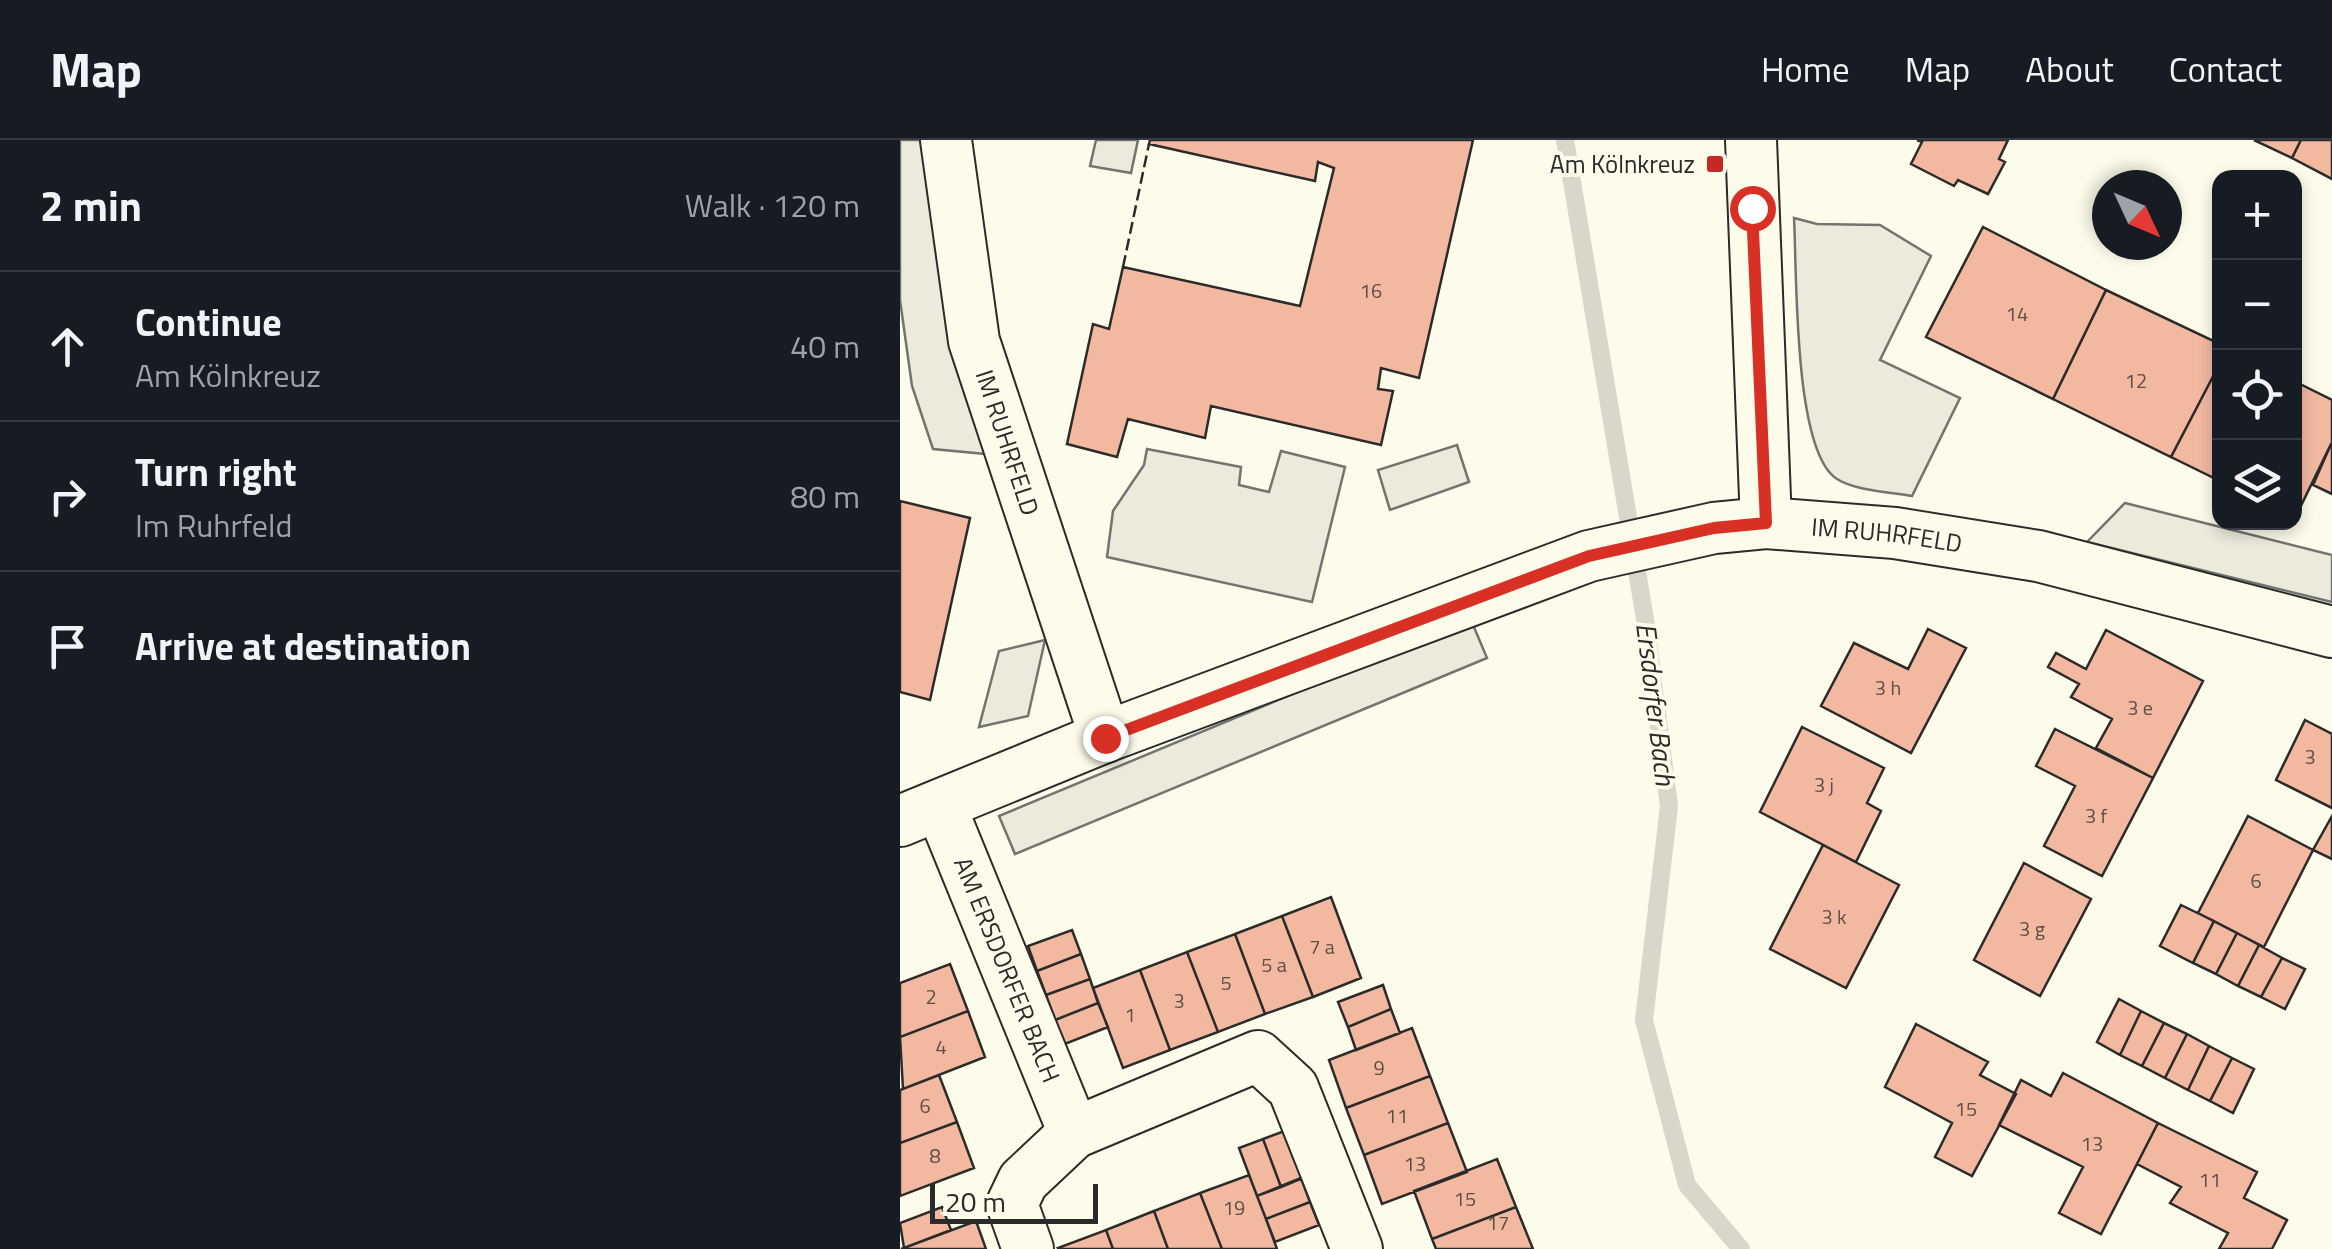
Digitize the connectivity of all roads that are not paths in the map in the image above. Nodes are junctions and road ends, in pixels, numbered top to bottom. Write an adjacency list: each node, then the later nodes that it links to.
1 (946, 140): 5 (street, IM RUHRFELD)
2 (1751, 140): 3 (street)
3 (1766, 523): 4 (street, IM RUHRFELD); 5 (street, IM RUHRFELD)
4 (2332, 632)
5 (1105, 738): 6 (street, IM RUHRFELD)
6 (920, 813): 7 (street, AM ERSDORFER BACH)
7 (1074, 1132): 8 (street); 9 (street)
8 (1028, 1249)
9 (1357, 1249)

